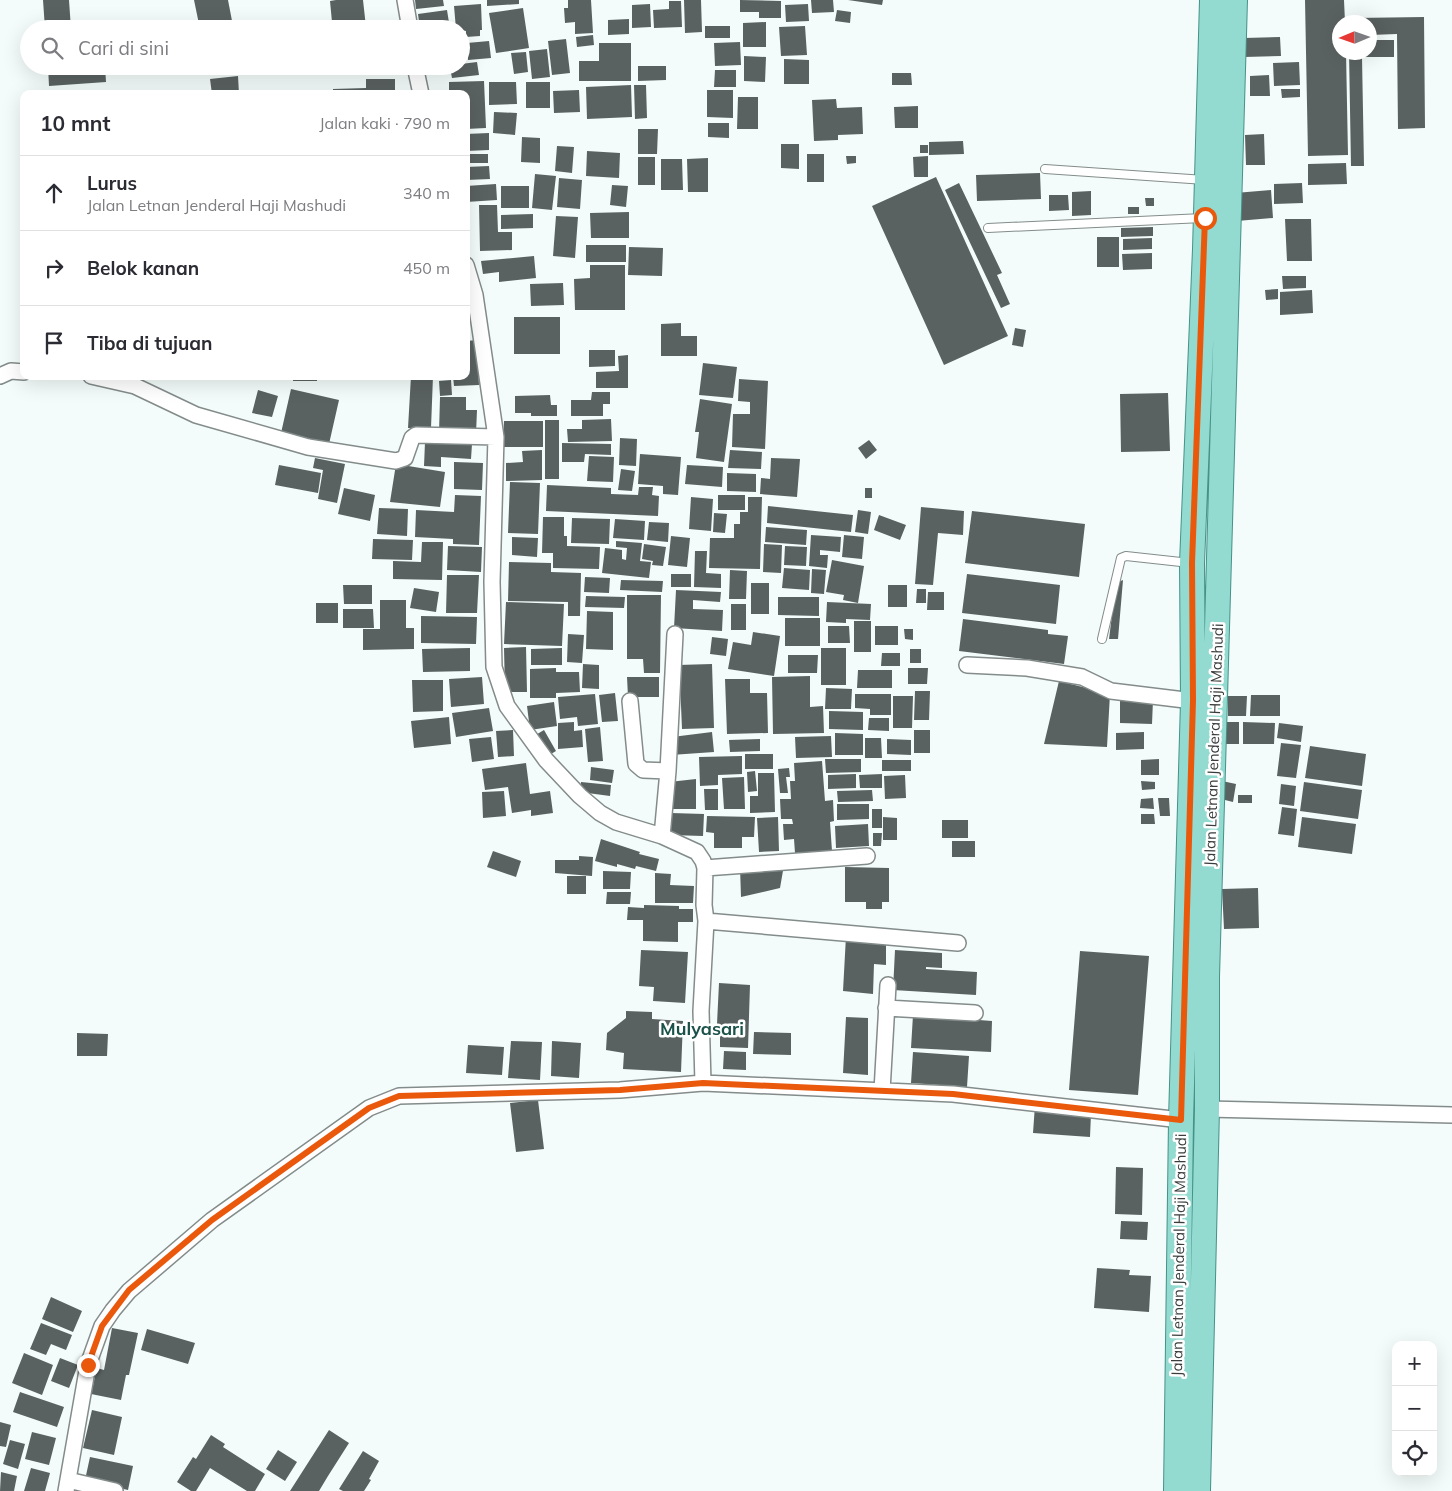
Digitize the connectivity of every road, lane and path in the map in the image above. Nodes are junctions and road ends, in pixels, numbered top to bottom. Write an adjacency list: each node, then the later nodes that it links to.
1 (406, 0): 4 (street)
2 (1212, 0): 8 (main road, Jalan Letnan Jenderal Haji Mashudi)
3 (1235, 0): 11 (main road, Jalan Letnan Jenderal Haji Mashudi)
4 (409, 20)
5 (417, 75): 6 (street)
6 (420, 90)
7 (1045, 170): 8 (lane)
8 (1207, 180): 9 (main road, Jalan Letnan Jenderal Haji Mashudi)
9 (1205, 218): 10 (lane); 11 (main road, Jalan Letnan Jenderal Haji Mashudi)
10 (988, 228)
11 (1216, 249): 17 (main road, Jalan Letnan Jenderal Haji Mashudi); 27 (main road, Jalan Letnan Jenderal Haji Mashudi)
12 (470, 279): 16 (street)
13 (20, 372): 14 (street)
14 (0, 376)
15 (109, 380): 16 (street)
16 (496, 437): 24 (street)
17 (1192, 563): 19 (lane); 21 (main road, Jalan Letnan Jenderal Haji Mashudi)
18 (675, 634): 23 (street)
19 (1102, 639)
20 (967, 665): 21 (street)
21 (1193, 700): 27 (main road, Jalan Letnan Jenderal Haji Mashudi)
22 (630, 701): 23 (street)
23 (668, 771): 24 (street)
24 (662, 836): 26 (street)
25 (867, 856): 26 (street)
26 (705, 868): 28 (street)
27 (1199, 915): 35 (main road, Jalan Letnan Jenderal Haji Mashudi); 37 (main road, Jalan Letnan Jenderal Haji Mashudi)
28 (706, 921): 29 (street); 33 (street)
29 (958, 943)
30 (888, 985): 31 (street)
31 (886, 1008): 32 (street); 34 (street)
32 (975, 1013)
33 (703, 1083): 34 (street); 39 (street)
34 (882, 1091): 37 (street)
35 (1207, 1110): 36 (street); 38 (main road, Jalan Letnan Jenderal Haji Mashudi)
36 (1452, 1115)
37 (1181, 1120): 38 (main road, Jalan Letnan Jenderal Haji Mashudi)
38 (1190, 1322): 41 (main road, Jalan Letnan Jenderal Haji Mashudi); 42 (main road, Jalan Letnan Jenderal Haji Mashudi)
39 (67, 1486): 40 (street)
40 (115, 1491)
41 (1176, 1491)
42 (1198, 1491)

